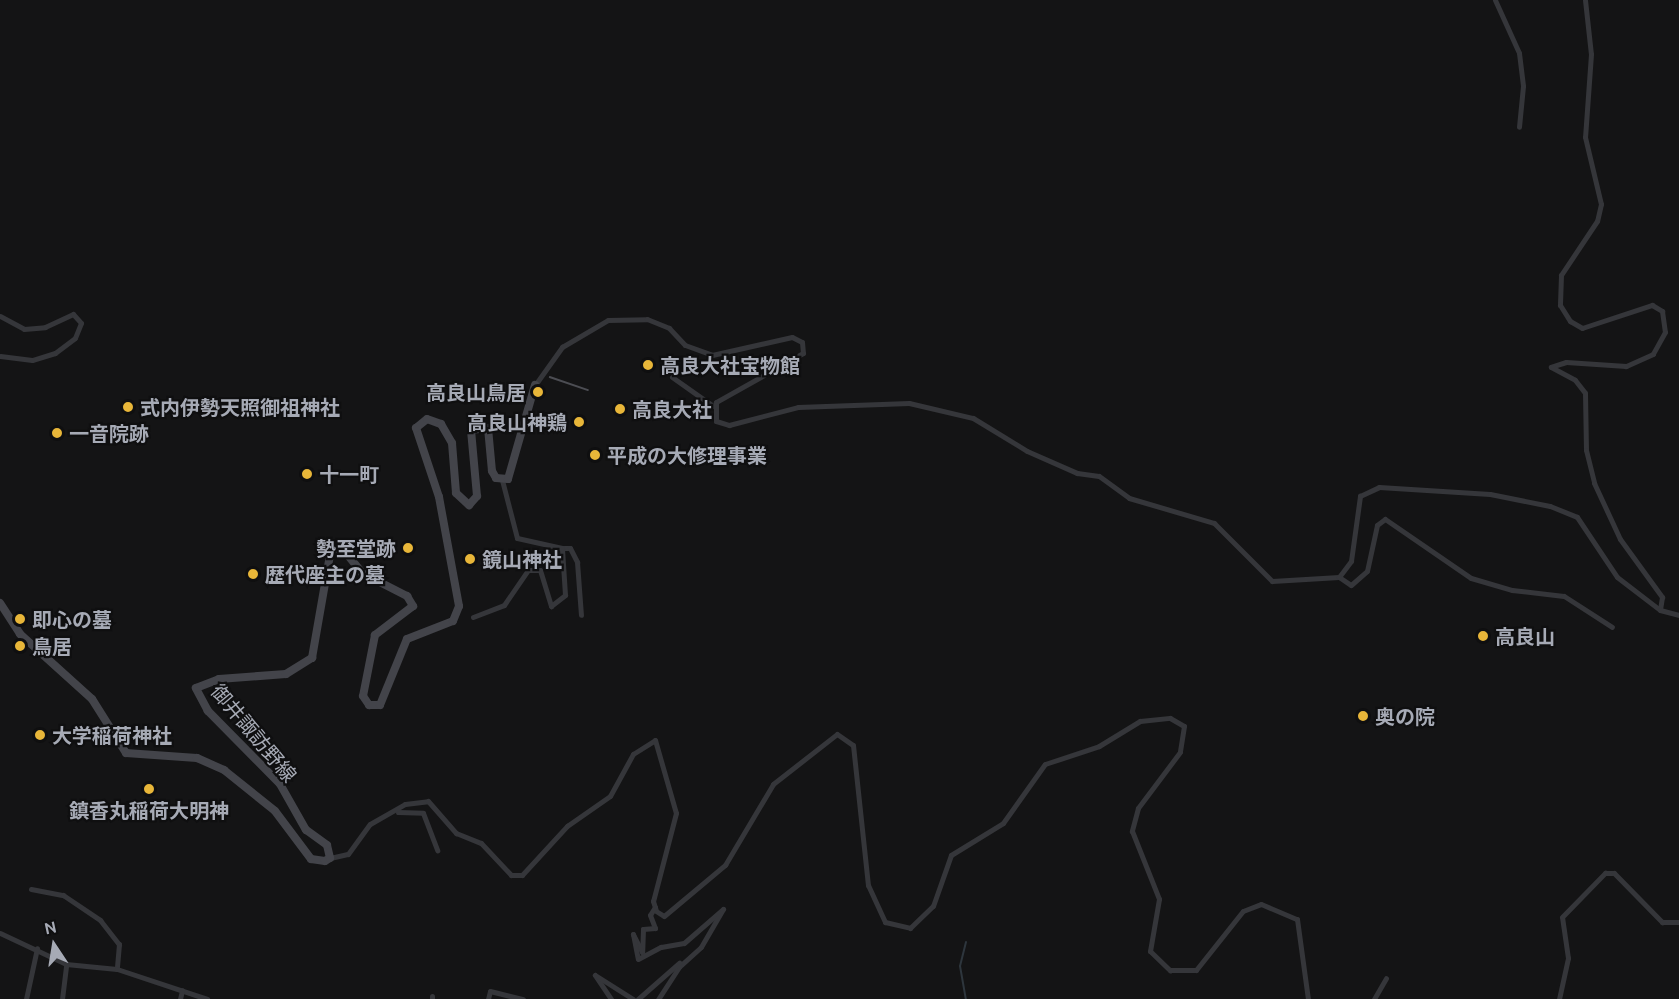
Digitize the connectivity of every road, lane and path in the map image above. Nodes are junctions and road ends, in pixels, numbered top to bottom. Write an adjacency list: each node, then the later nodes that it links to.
1 (1495, 0): 3 (street)
2 (1585, 0): 13 (street)
3 (1519, 127)
4 (0, 316): 5 (street)
5 (0, 356)
6 (672, 377): 8 (street)
7 (535, 385): 8 (street); 9 (main road)
8 (713, 406): 11 (street)
9 (502, 480): 10 (street); 20 (main road, 御井諏訪野線)
10 (562, 548): 14 (street); 16 (street)
11 (1339, 577): 13 (street); 17 (street)
12 (0, 603): 20 (main road, 御井諏訪野線)
13 (1660, 610): 15 (street)
14 (581, 615)
15 (1679, 615)
16 (473, 617)
17 (1612, 627)
18 (398, 812): 19 (street); 20 (street); 22 (street)
19 (437, 850)
20 (330, 858)
21 (31, 890): 30 (street)
22 (655, 907): 23 (street); 25 (street)
23 (661, 916): 25 (street); 43 (street)
24 (1679, 922): 45 (street)
25 (655, 928): 28 (street)
26 (0, 933): 27 (street)
27 (37, 948): 29 (street); 33 (street)
28 (685, 960): 41 (street); 42 (street)
29 (66, 964): 30 (street); 34 (street)
30 (117, 969): 32 (street)
31 (1386, 978): 44 (street)
32 (182, 990): 35 (street); 36 (street)
33 (26, 999)
34 (62, 999)
35 (180, 999)
36 (207, 999)
37 (488, 999): 38 (street)
38 (523, 999)
39 (611, 999): 40 (street)
40 (633, 999)
41 (638, 999)
42 (658, 999)
43 (1308, 999)
44 (1374, 999)
45 (1560, 999)

